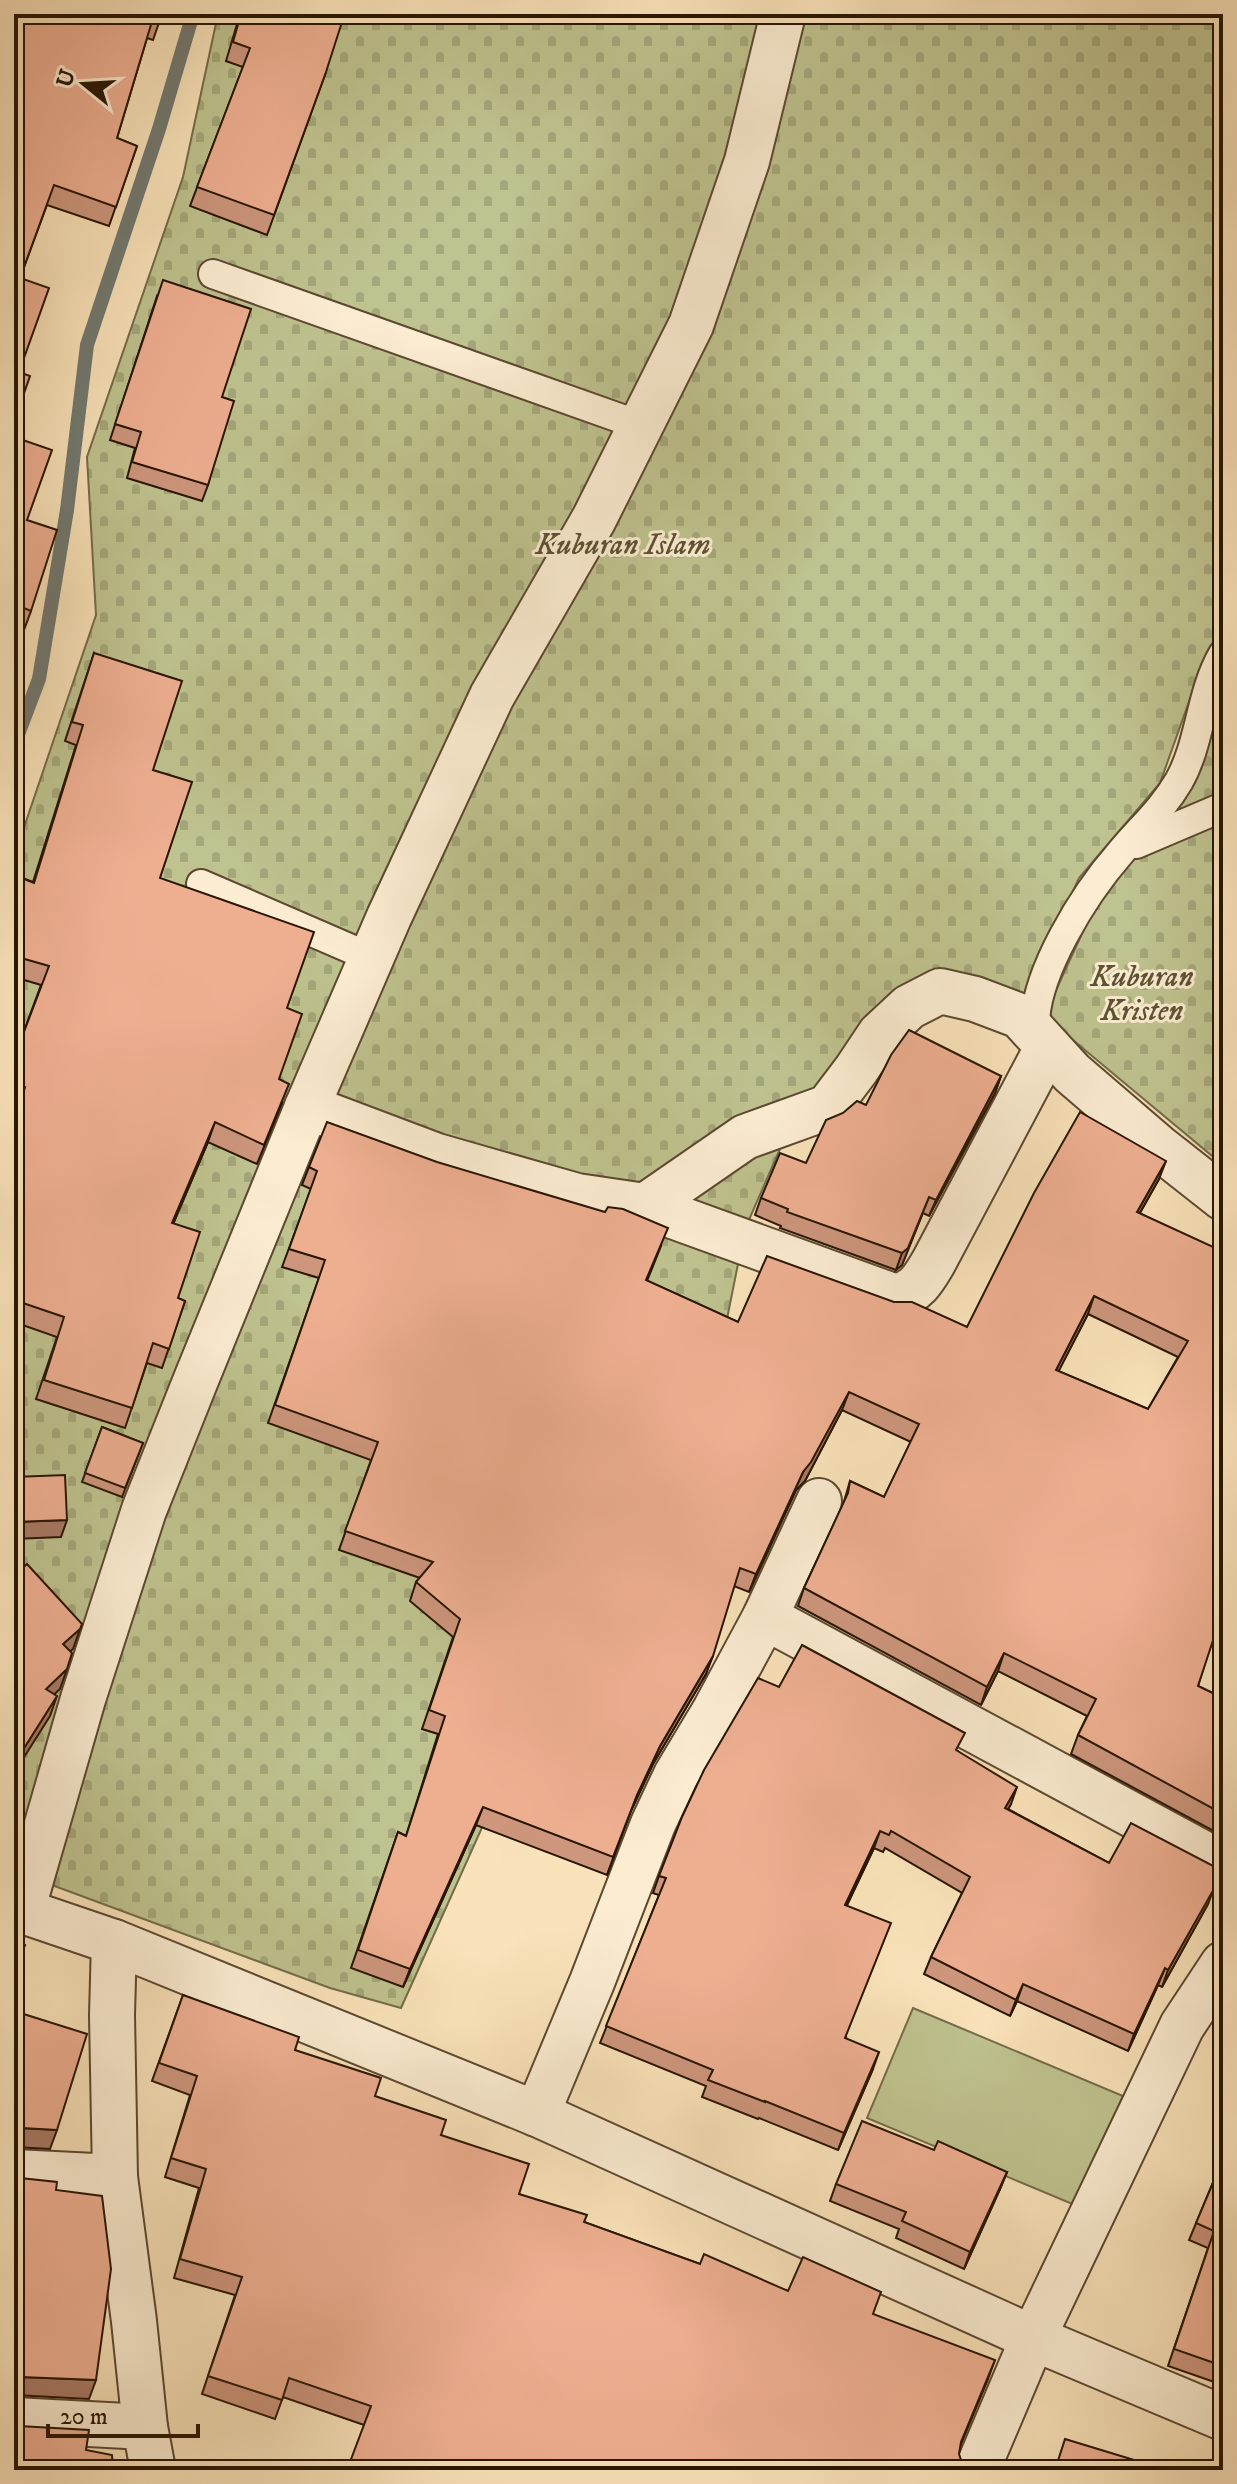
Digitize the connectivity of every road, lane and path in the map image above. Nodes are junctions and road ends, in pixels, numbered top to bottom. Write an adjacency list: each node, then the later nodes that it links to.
1 (783, 14): 3 (street)
2 (213, 274): 3 (lane)
3 (642, 426): 8 (street)
4 (1223, 654): 6 (lane)
5 (1223, 807): 6 (lane)
6 (1121, 851): 9 (lane)
7 (201, 884): 8 (lane)
8 (372, 958): 10 (street)
9 (1041, 1040): 11 (street); 12 (street); 12 (street)
10 (307, 1107): 12 (street); 16 (street)
11 (1223, 1198)
12 (645, 1206)
13 (819, 1501): 14 (street)
14 (765, 1617): 15 (street); 19 (street)
15 (1223, 1864)
16 (18, 1910): 17 (street)
17 (114, 1942): 19 (street); 21 (street)
18 (1223, 1964): 22 (street)
19 (537, 2114): 22 (street)
20 (14, 2172): 21 (street)
21 (115, 2177): 25 (street)
22 (1033, 2338): 23 (street); 27 (street)
23 (1223, 2418)
24 (14, 2420): 25 (street)
25 (145, 2427): 26 (street)
26 (153, 2470)
27 (977, 2470)

